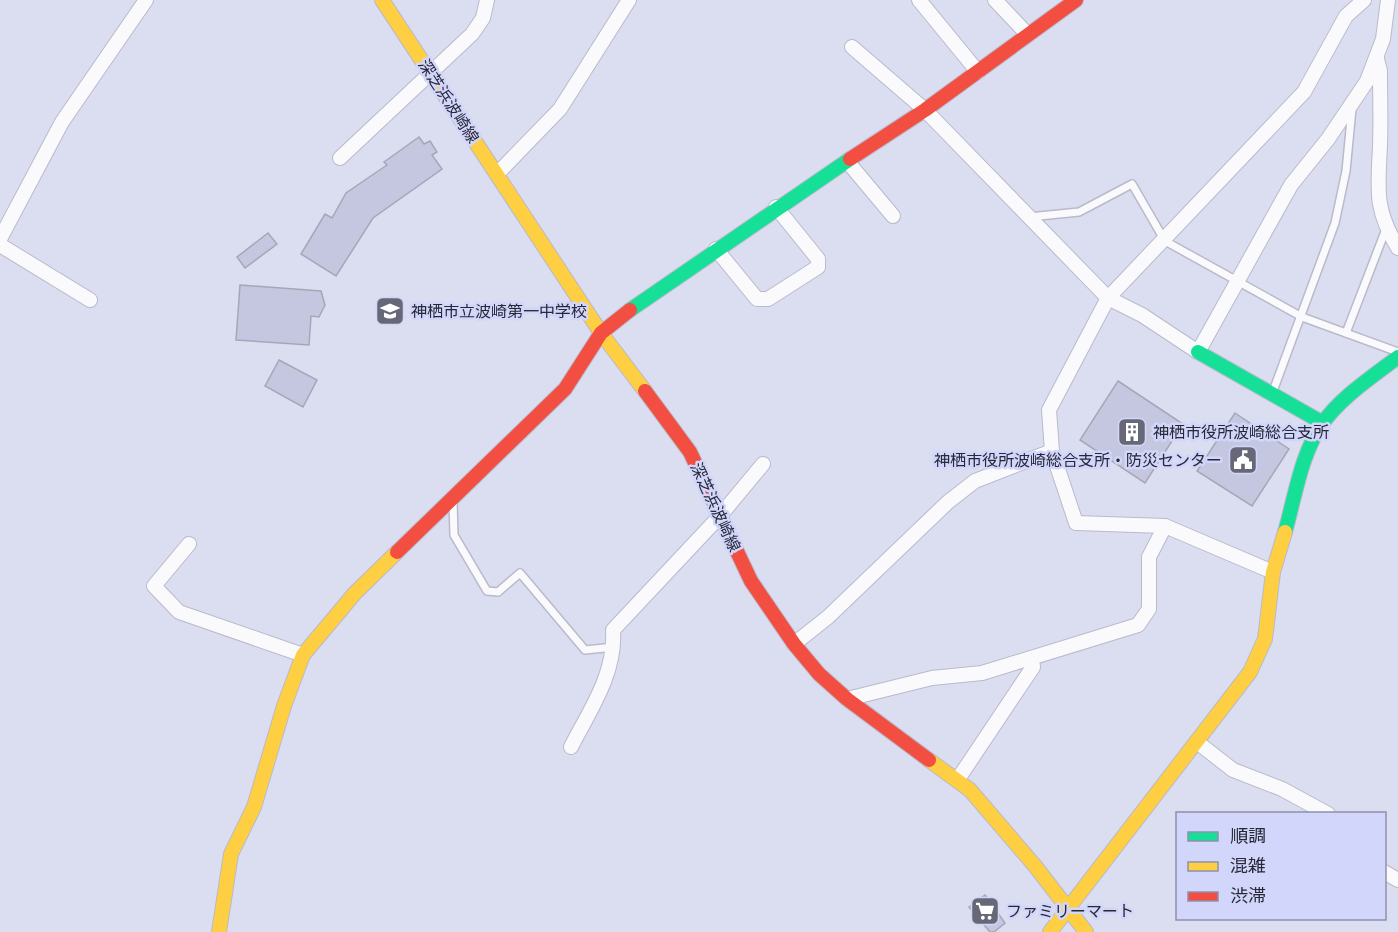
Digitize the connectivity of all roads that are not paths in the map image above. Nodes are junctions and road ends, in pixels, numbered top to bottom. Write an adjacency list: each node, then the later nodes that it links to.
1 (146, 0): 24 (street)
2 (382, 0): 13 (street, 深芝浜波崎線)
3 (487, 0): 13 (street)
4 (629, 0): 19 (street)
5 (995, 0): 10 (street)
6 (1076, 0): 10 (street)
7 (1364, 0): 25 (street)
8 (1388, 0): 12 (street)
9 (924, 2): 14 (street)
10 (1028, 35): 14 (street)
11 (852, 47): 16 (street)
12 (1377, 59): 15 (street); 23 (street)
13 (430, 71): 17 (street); 19 (street, 深芝浜波崎線)
14 (978, 72): 16 (street)
15 (1353, 103): 29 (street); 32 (lane)
16 (925, 110): 18 (street); 22 (street)
17 (340, 158)
18 (847, 161): 20 (street); 21 (street)
19 (497, 174): 33 (street, 深芝浜波崎線)
20 (776, 207): 28 (street); 28 (street)
21 (893, 216)
22 (1029, 217): 25 (lane); 30 (street)
23 (1386, 228): 27 (street); 34 (lane)
24 (0, 239)
25 (1166, 241): 29 (lane); 30 (street)
26 (0, 245): 31 (street)
27 (1398, 248)
28 (716, 249): 33 (street)
29 (1238, 280): 32 (lane); 35 (street)
30 (1108, 298): 35 (street); 40 (street)
31 (90, 300)
32 (1302, 317): 34 (lane); 38 (lane)
33 (601, 333): 42 (street); 43 (street, 深芝浜波崎線)
34 (1346, 333): 36 (lane)
35 (1198, 352): 38 (street)
36 (1398, 352)
37 (1398, 357): 39 (street)
38 (1272, 395): 39 (street)
39 (1323, 423): 46 (street)
40 (1052, 451): 44 (street); 47 (street)
41 (763, 464): 43 (street)
42 (452, 499): 48 (lane); 49 (street)
43 (719, 517): 47 (street, 深芝浜波崎線); 48 (street)
44 (1165, 526): 46 (street); 50 (street)
45 (189, 544): 49 (street)
46 (1274, 572): 52 (street)
47 (794, 644): 51 (street, 深芝浜波崎線)
48 (614, 646): 53 (street)
49 (303, 655): 57 (street)
50 (1032, 660): 51 (street); 54 (street)
51 (847, 699): 54 (street, 深芝浜波崎線)
52 (1197, 742): 55 (street); 56 (street)
53 (571, 747)
54 (958, 779): 56 (street, 深芝浜波崎線)
55 (1326, 812)
56 (1069, 909): 58 (street); 59 (street, 深芝浜波崎線)
57 (219, 932)
58 (1050, 932)
59 (1086, 932)

